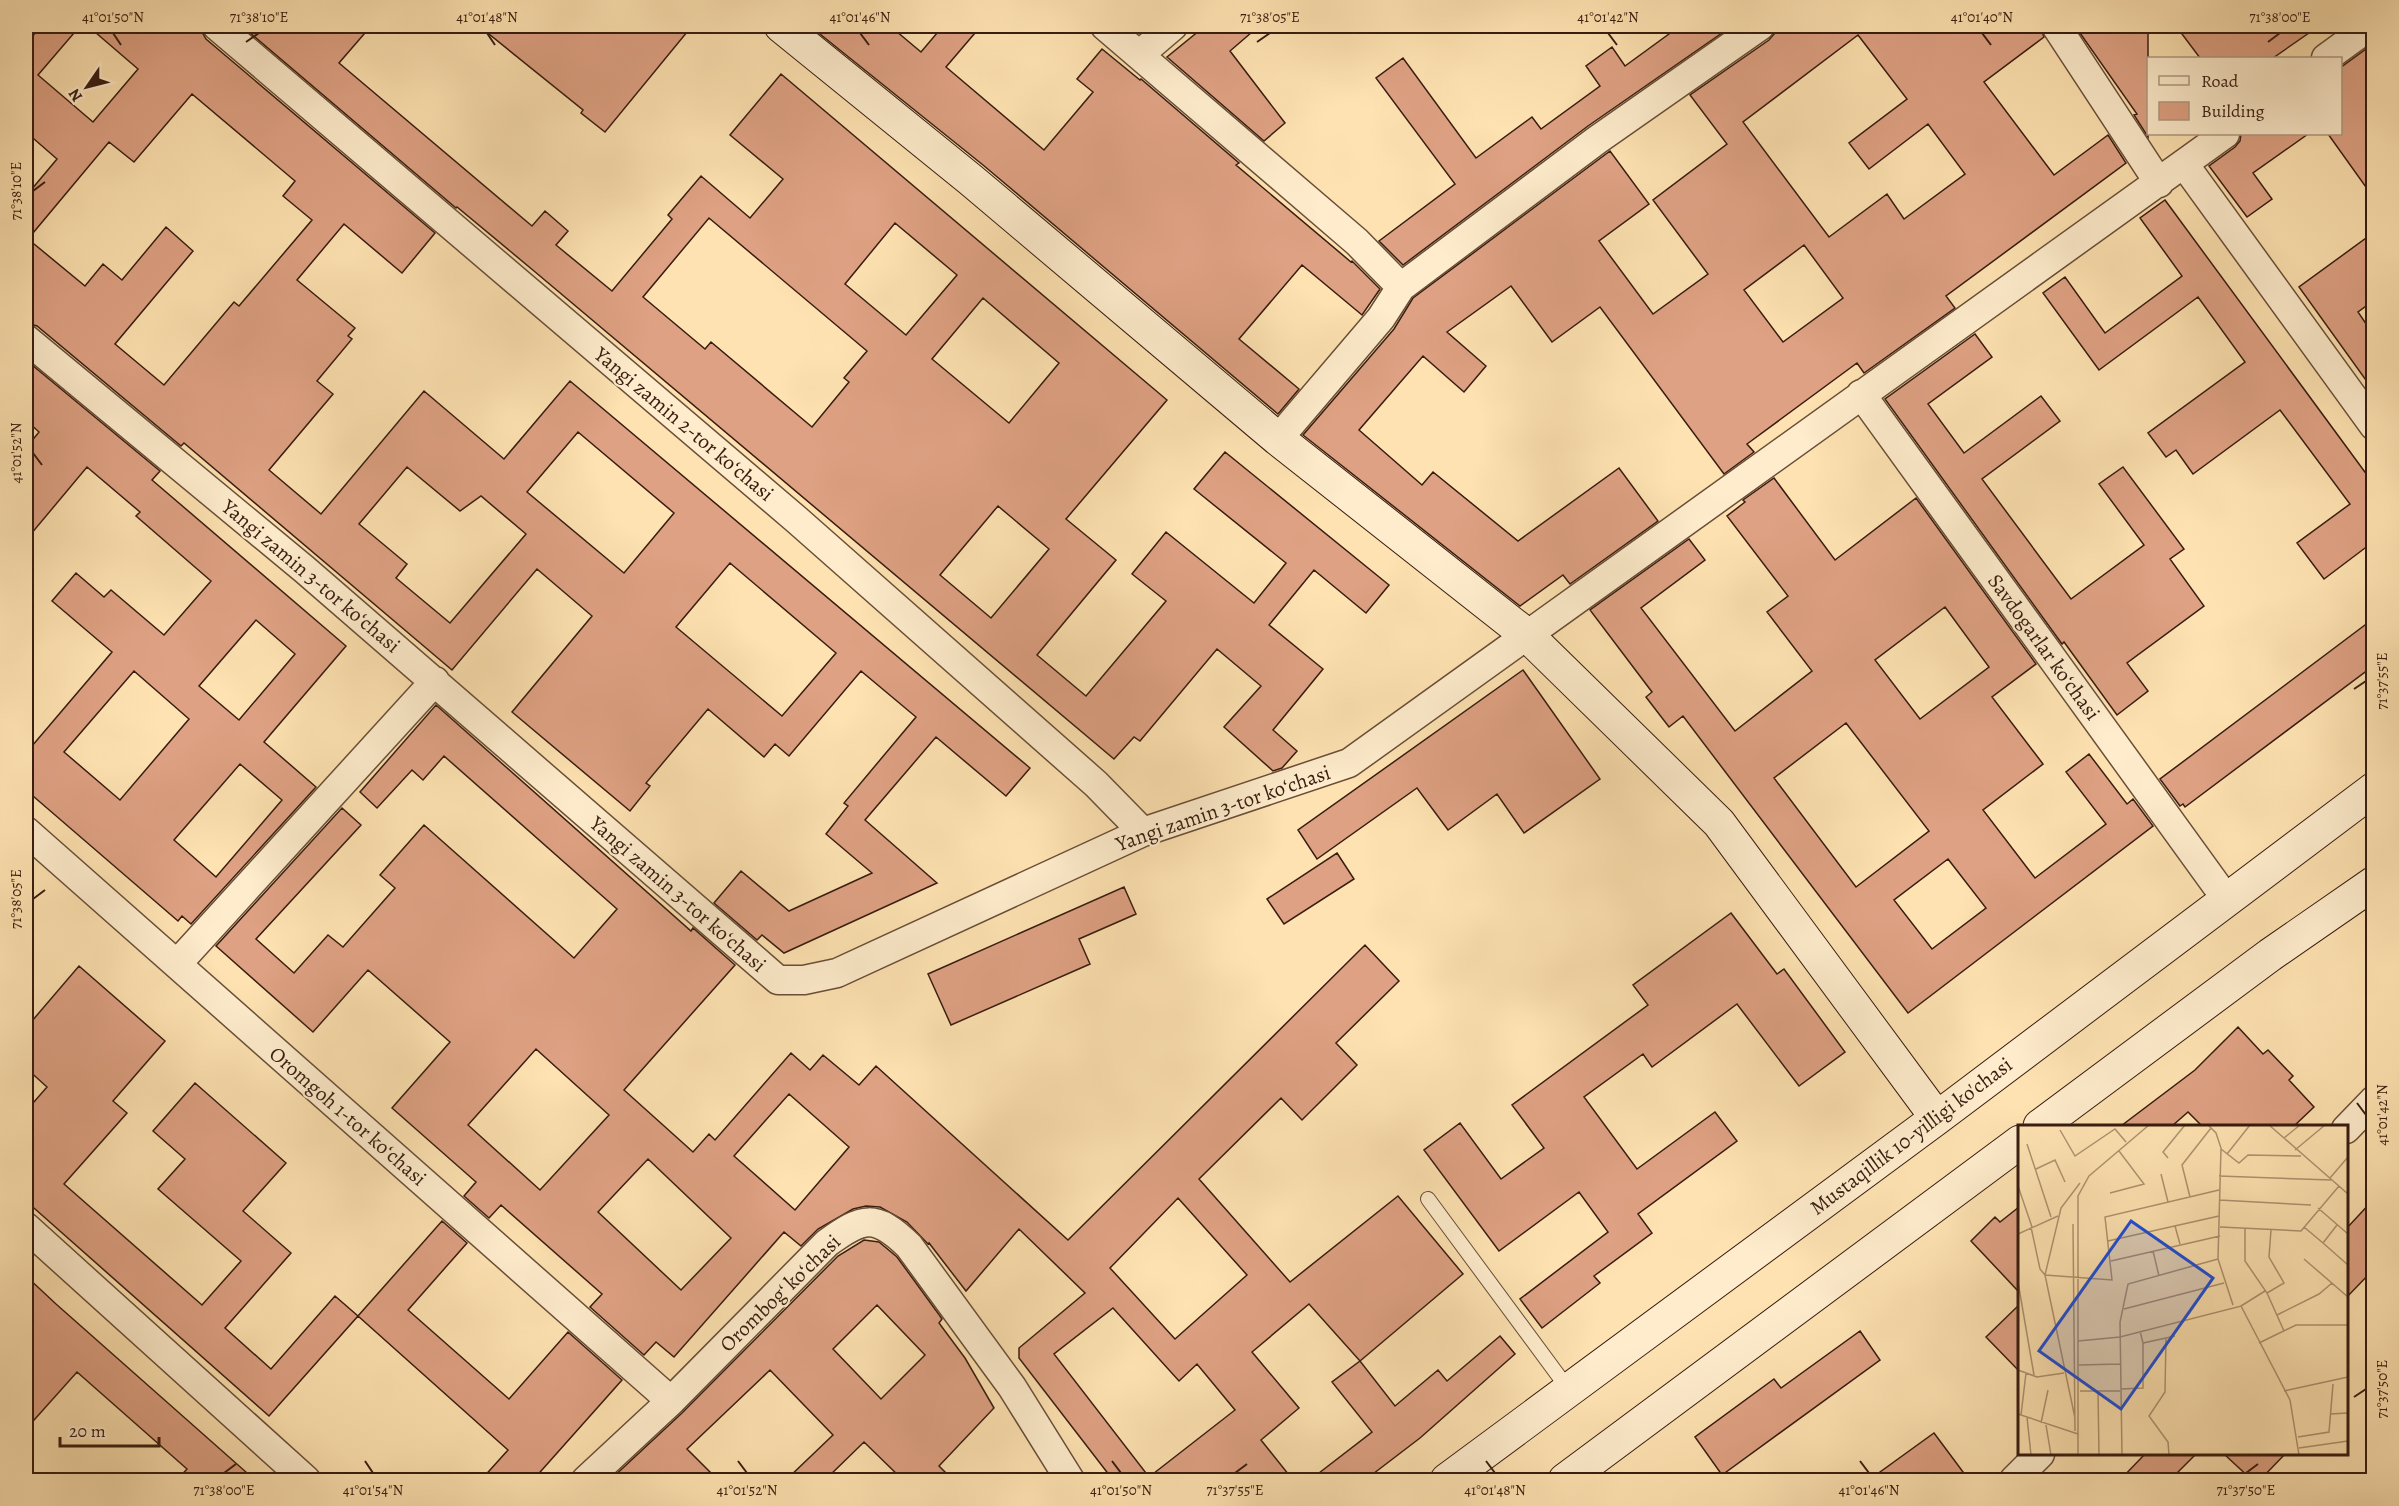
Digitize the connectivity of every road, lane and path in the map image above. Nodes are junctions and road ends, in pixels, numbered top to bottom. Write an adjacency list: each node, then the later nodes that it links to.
1 (217, 26): 22 (street, Yangi zamin 2-tor koʻchasi)
2 (781, 26): 17 (main road)
3 (1105, 26): 8 (street)
4 (1173, 26): 8 (street)
5 (1760, 26): 13 (street)
6 (2056, 26): 12 (street)
7 (2370, 26): 9 (street)
8 (1139, 55): 13 (street)
9 (2327, 57)
10 (2224, 135): 11 (street)
11 (2184, 164): 12 (street); 16 (street)
12 (2159, 183): 15 (street)
13 (1401, 287): 17 (street)
14 (26, 339): 19 (street, Yangi zamin 3-tor koʻchasi)
15 (1861, 394): 18 (street); 24 (street, Savdogarlar koʻchasi)
16 (2373, 426)
17 (1278, 439): 18 (main road)
18 (1528, 636): 22 (street, Yangi zamin 3-tor koʻchasi); 27 (main road)
19 (435, 681): 22 (street, Yangi zamin 3-tor koʻchasi); 25 (street)
20 (2373, 789): 24 (main road, Mustaqillik 10-yilligi ko'chasi)
21 (26, 831): 25 (street, Oromgoh 1-tor koʻchasi)
22 (1143, 832)
23 (2373, 883): 28 (main road)
24 (2227, 900): 27 (main road, Mustaqillik 10-yilligi ko'chasi)
25 (177, 964): 34 (street, Oromgoh 1-tor koʻchasi)
26 (2373, 1100): 29 (street)
27 (1937, 1118): 33 (main road, Mustaqillik 10-yilligi ko'chasi)
28 (2041, 1125)
29 (2348, 1127)
30 (2018, 1143): 40 (main road)
31 (1428, 1199): 33 (lane)
32 (26, 1227): 36 (street)
33 (1569, 1390): 39 (main road, Mustaqillik 10-yilligi ko'chasi)
34 (671, 1401): 37 (street, Orombogʻ koʻchasi); 38 (street, Orombogʻ koʻchasi)
35 (2039, 1455): 41 (street)
36 (306, 1480)
37 (586, 1480)
38 (1070, 1480)
39 (1447, 1480)
40 (1565, 1480)
41 (2014, 1480)

